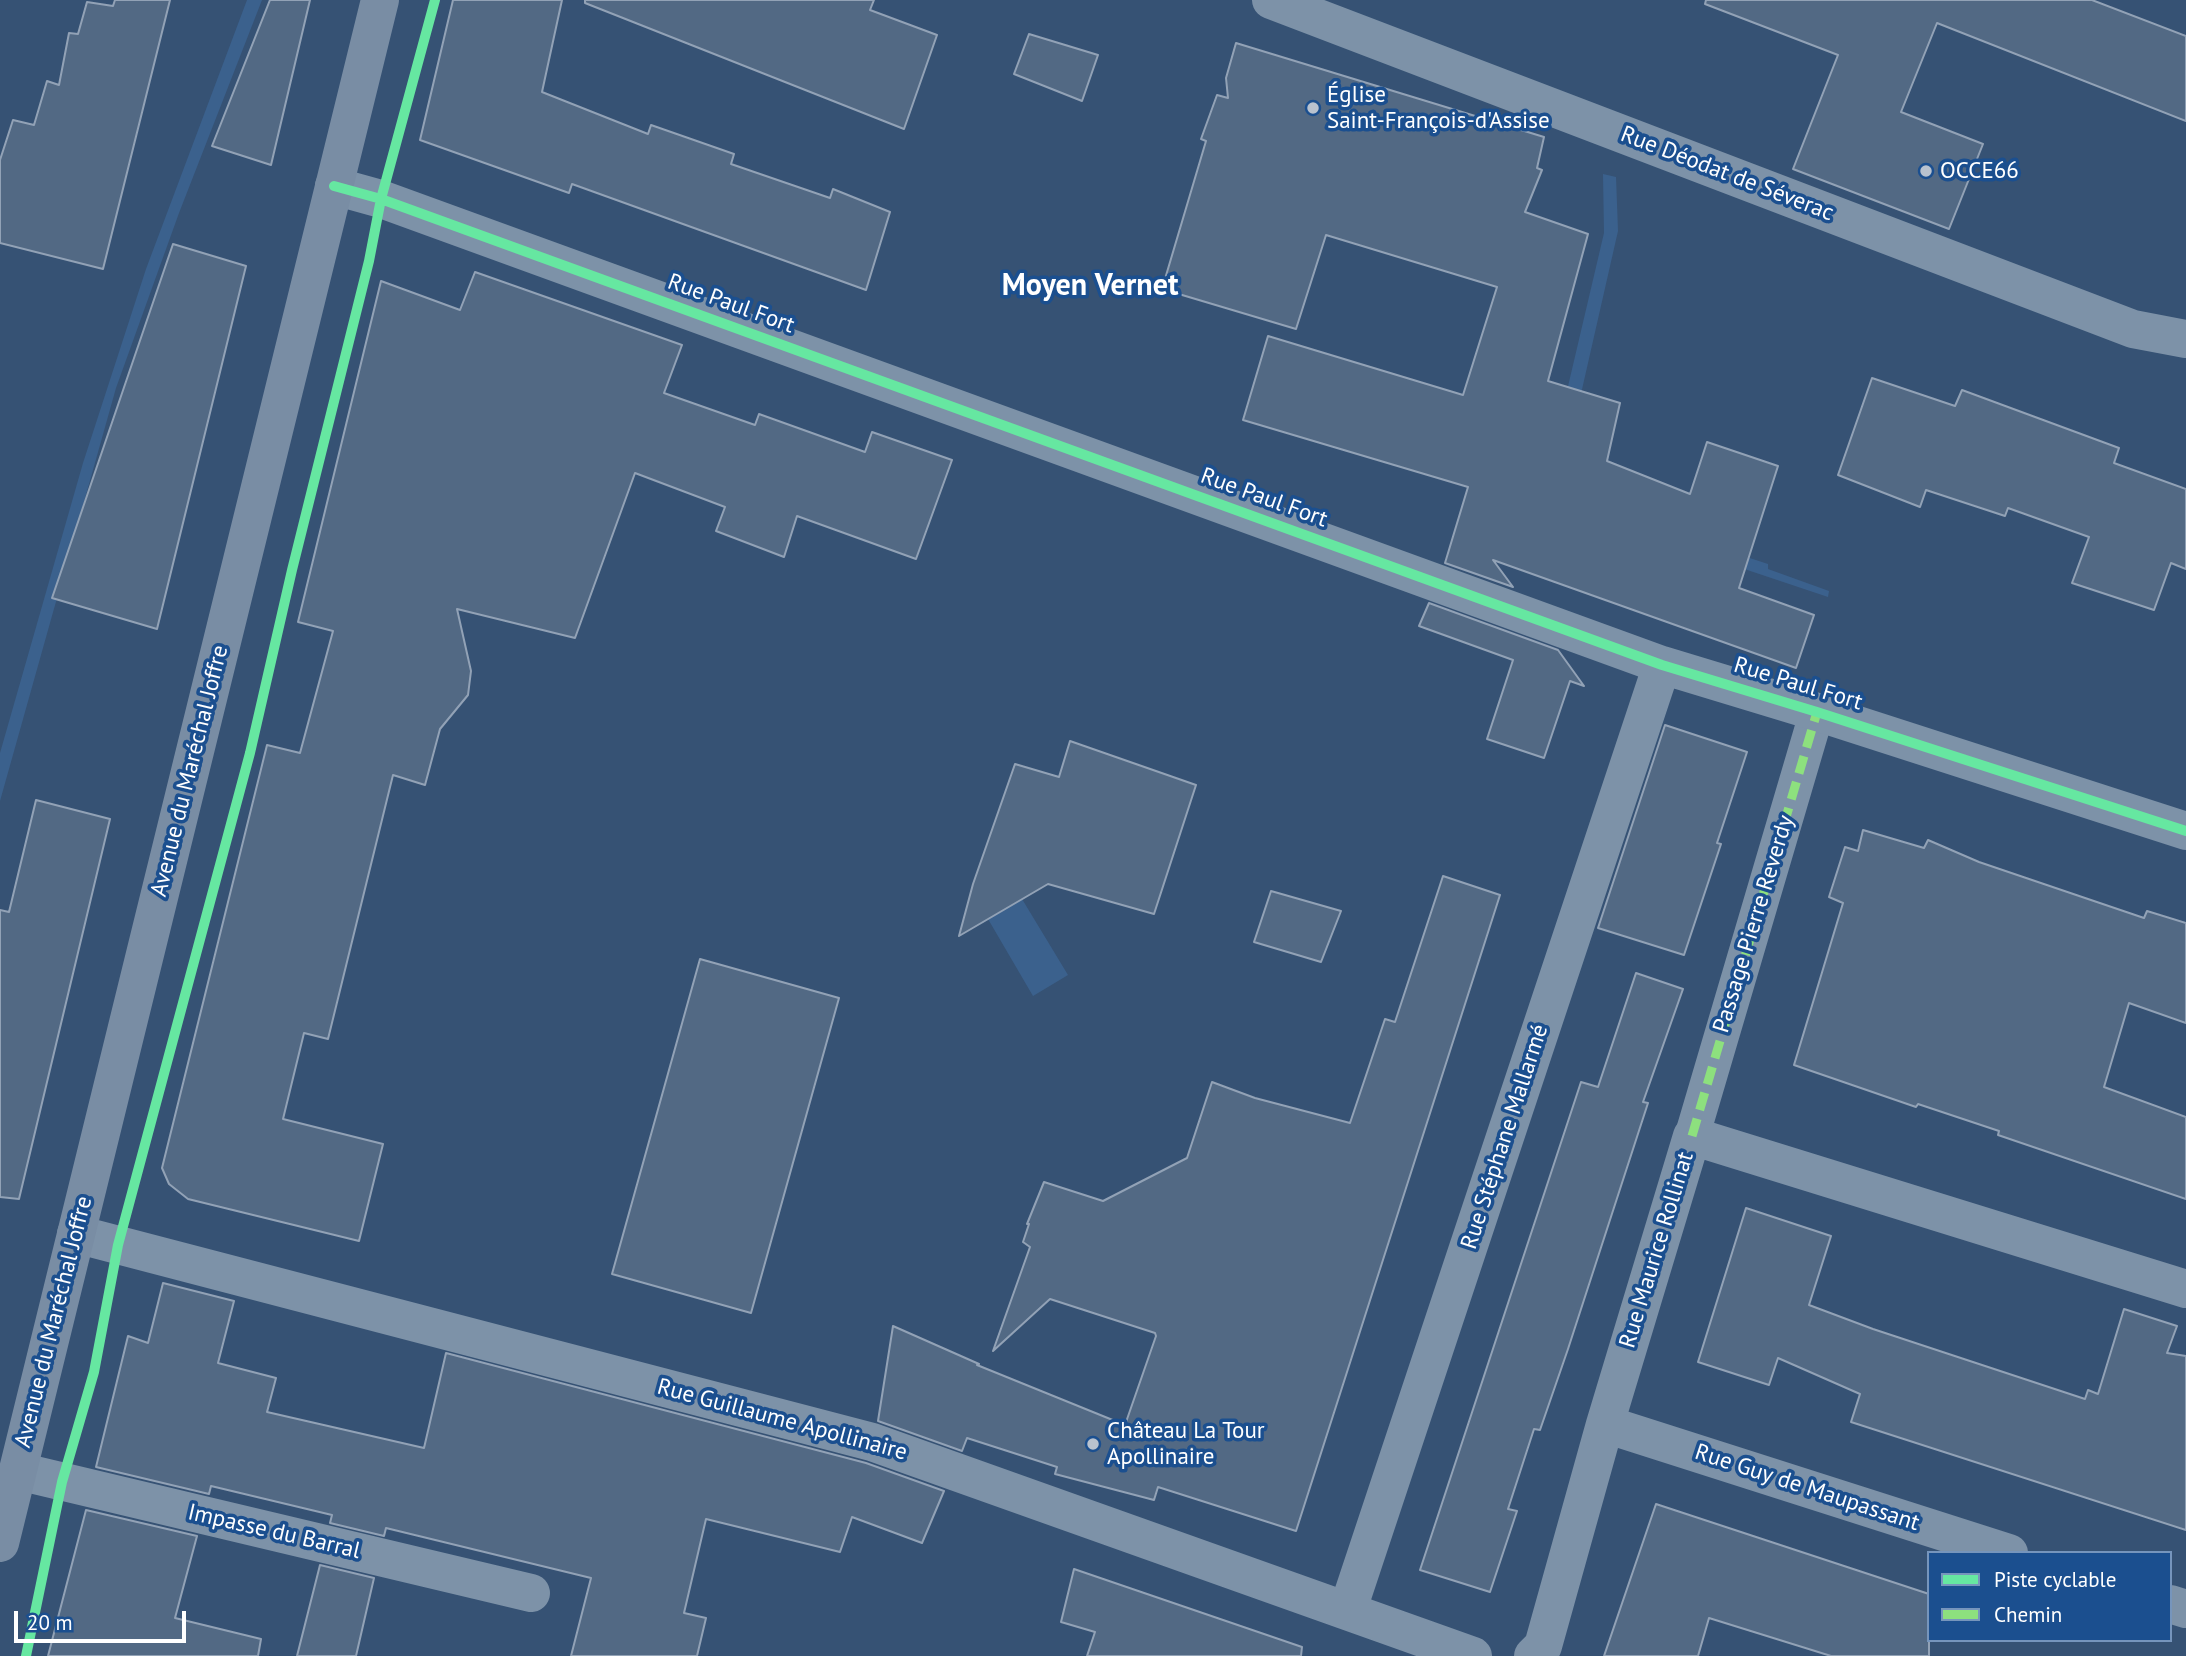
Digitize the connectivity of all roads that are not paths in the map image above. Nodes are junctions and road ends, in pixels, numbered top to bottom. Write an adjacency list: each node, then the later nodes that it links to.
1 (380, 0): 3 (main road, Avenue du Maréchal Joffre)
2 (1271, 0): 4 (street, Rue Déodat de Séverac)
3 (334, 186): 5 (street, Rue Paul Fort); 9 (main road, Avenue du Maréchal Joffre)
4 (2186, 339)
5 (1662, 665): 6 (street, Rue Paul Fort); 16 (street, Rue Stéphane Mallarmé)
6 (1817, 712): 7 (street, Rue Paul Fort); 8 (street, Passage Pierre Reverdy)
7 (2186, 831)
8 (1692, 1136): 10 (street, Rue Maurice Rollinat); 11 (street, Rue Maurice Rollinat)
9 (76, 1234): 12 (main road, Avenue du Maréchal Joffre); 16 (street, Rue Guillaume Apollinaire)
10 (2186, 1289)
11 (1605, 1424): 14 (street, Rue Guy de Maupassant); 18 (street, Rue Maurice Rollinat)
12 (18, 1471): 13 (main road, Avenue du Maréchal Joffre); 15 (street, Impasse du Barral)
13 (0, 1539)
14 (2003, 1551)
15 (531, 1593)
16 (1348, 1609): 17 (street, Rue Guillaume Apollinaire)
17 (1473, 1656)
18 (1533, 1656)

